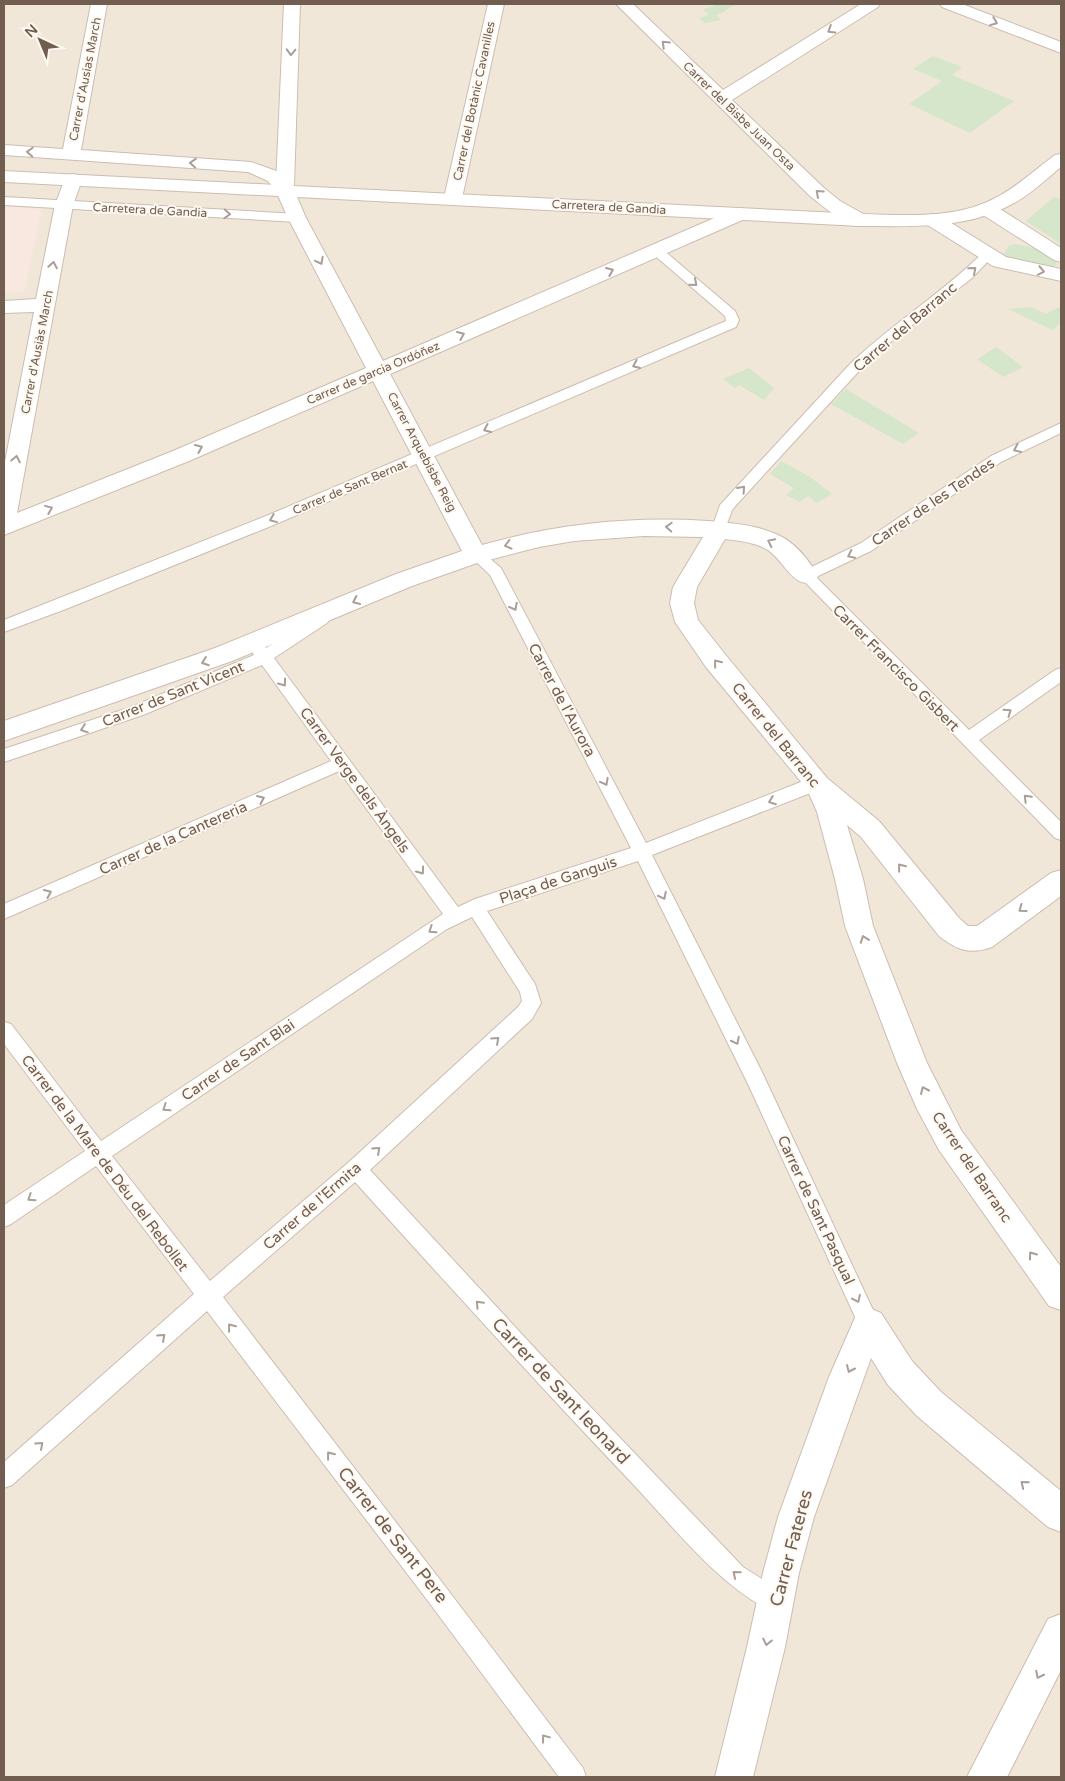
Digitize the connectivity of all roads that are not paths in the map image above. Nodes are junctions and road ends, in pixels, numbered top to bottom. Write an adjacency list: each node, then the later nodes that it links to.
1 (99, 4): 10 (street, Carrer d'Ausias March)
2 (292, 4): 13 (street, one-way to 13)
3 (496, 4): 15 (street, Carrer del Botànic Cavanilles)
4 (624, 4): 8 (street, Carrer del Bisbe Juan Osta, one-way to 4)
5 (872, 4): 8 (street, one-way to 8)
6 (948, 4): 7 (street, one-way to 7)
7 (1061, 48)
8 (721, 99): 21 (street, Carrer del Bisbe Juan Osta, one-way to 8)
9 (4, 150): 10 (street, Carretera de Gandia, one-way to 9)
10 (71, 154): 13 (street, Carretera de Gandia, one-way to 10)
11 (1061, 158): 18 (street, Carretera de Gandia)
12 (4, 177): 14 (street, Carretera de Gandia)
13 (282, 178): 14 (street, Carretera de Gandia); 15 (street, Carretera de Gandia); 20 (street, Carrer Arquebisbe Reig)
14 (73, 180): 17 (street, Carrer d'Ausiàs March)
15 (453, 198): 19 (street, Carretera de Gandia)
16 (4, 201): 17 (lane, Carretera de Gandia)
17 (64, 205): 20 (lane, Carretera de Gandia, one-way to 20); 28 (street, Carrer d'Ausiàs March, one-way to 17)
18 (987, 209): 22 (street, Carretera de Gandia); 23 (street)
19 (740, 214): 21 (street, Carretera de Gandia); 24 (street, Carrer de garcia Ordóñez)
20 (297, 218): 30 (street, Carrer Arquebisbe Reig, one-way to 30)
21 (860, 220): 22 (street, Carretera de Gandia)
22 (933, 220): 25 (street)
23 (1017, 228): 25 (street); 26 (street)
24 (657, 251): 30 (street, Carrer de garcia Ordóñez, one-way to 24); 32 (lane, Carrer de Sant Bernat, one-way to 32)
25 (988, 255): 27 (street, one-way to 27); 34 (lane, Carrer del Barranc, one-way to 25)
26 (1061, 256)
27 (1061, 275)
28 (46, 305): 29 (street); 33 (street, Carrer d'Ausiàs March, one-way to 28)
29 (4, 307)
30 (379, 370): 32 (street, Carrer Arquebisbe Reig); 33 (street, Carrer de garcia Ordóñez, one-way to 30)
31 (1061, 428): 36 (lane, Carrer de les Tendes, one-way to 36)
32 (424, 456): 35 (street, Carrer Arquebisbe Reig); 37 (lane, Carrer de Sant Bernat, one-way to 37)
33 (4, 526)
34 (718, 531): 35 (street, Carrer de Sant Vicent, one-way to 35); 36 (street, Carrer Francisco Gisbert, one-way to 34); 44 (street, Carrer del Barranc, one-way to 34)
35 (475, 554): 38 (street, Carrer de Sant Vicent, one-way to 38); 46 (lane, Carrer de l'Aurora, one-way to 46)
36 (806, 576): 41 (lane, Carrer Francisco Gisbert)
37 (4, 626)
38 (260, 650): 40 (street, Carrer de Sant Vicent, one-way to 40); 42 (lane, Carrer de Sant Vicent, one-way to 42); 43 (lane, Carrer Verge dels Àngels, one-way to 43)
39 (1061, 674): 41 (lane, one-way to 39)
40 (4, 731)
41 (968, 740): 45 (lane, Carrer Francisco Gisbert, one-way to 41)
42 (4, 756)
43 (342, 763): 49 (lane, Carrer de la Cantereria, one-way to 43); 50 (lane, Carrer Verge dels Àngels, one-way to 50)
44 (817, 783): 46 (lane, Plaça de Ganguis, one-way to 46); 47 (street, one-way to 44); 55 (street, Carrer del Barranc, one-way to 44)
45 (1061, 833)
46 (642, 852): 48 (lane, Plaça de Ganguis); 57 (lane, Carrer de Sant Pasqual, one-way to 57)
47 (1061, 881)
48 (475, 907): 50 (lane, Carrer de Sant Blai); 53 (lane, Carrer de l'Ermita, one-way to 48)
49 (4, 912)
50 (455, 917): 52 (lane, Carrer de Sant Blai, one-way to 52)
51 (4, 1030): 52 (lane, Carrer de la Mare de Déu del Rebollet)
52 (98, 1153): 54 (lane, Carrer de Sant Blai, one-way to 54); 56 (lane, Carrer de la Mare de Déu del Rebollet)
53 (356, 1169): 56 (lane, Carrer de l'Ermita); 60 (lane, Carrer de Sant leonard, one-way to 53)
54 (4, 1217)
55 (1061, 1294)
56 (207, 1296): 58 (lane, Carrer de l'Ermita, one-way to 56); 62 (lane, Carrer de Sant Pere, one-way to 56)
57 (869, 1325): 59 (street, Carrer de Sant Pasqual, one-way to 57); 60 (street, Carrer Fateres, one-way to 60)
58 (4, 1477)
59 (1061, 1514)
60 (776, 1601): 63 (street, Carrer Fateres, one-way to 63)
61 (1061, 1632): 64 (street, one-way to 64)
62 (574, 1777)
63 (734, 1777)
64 (986, 1777)

